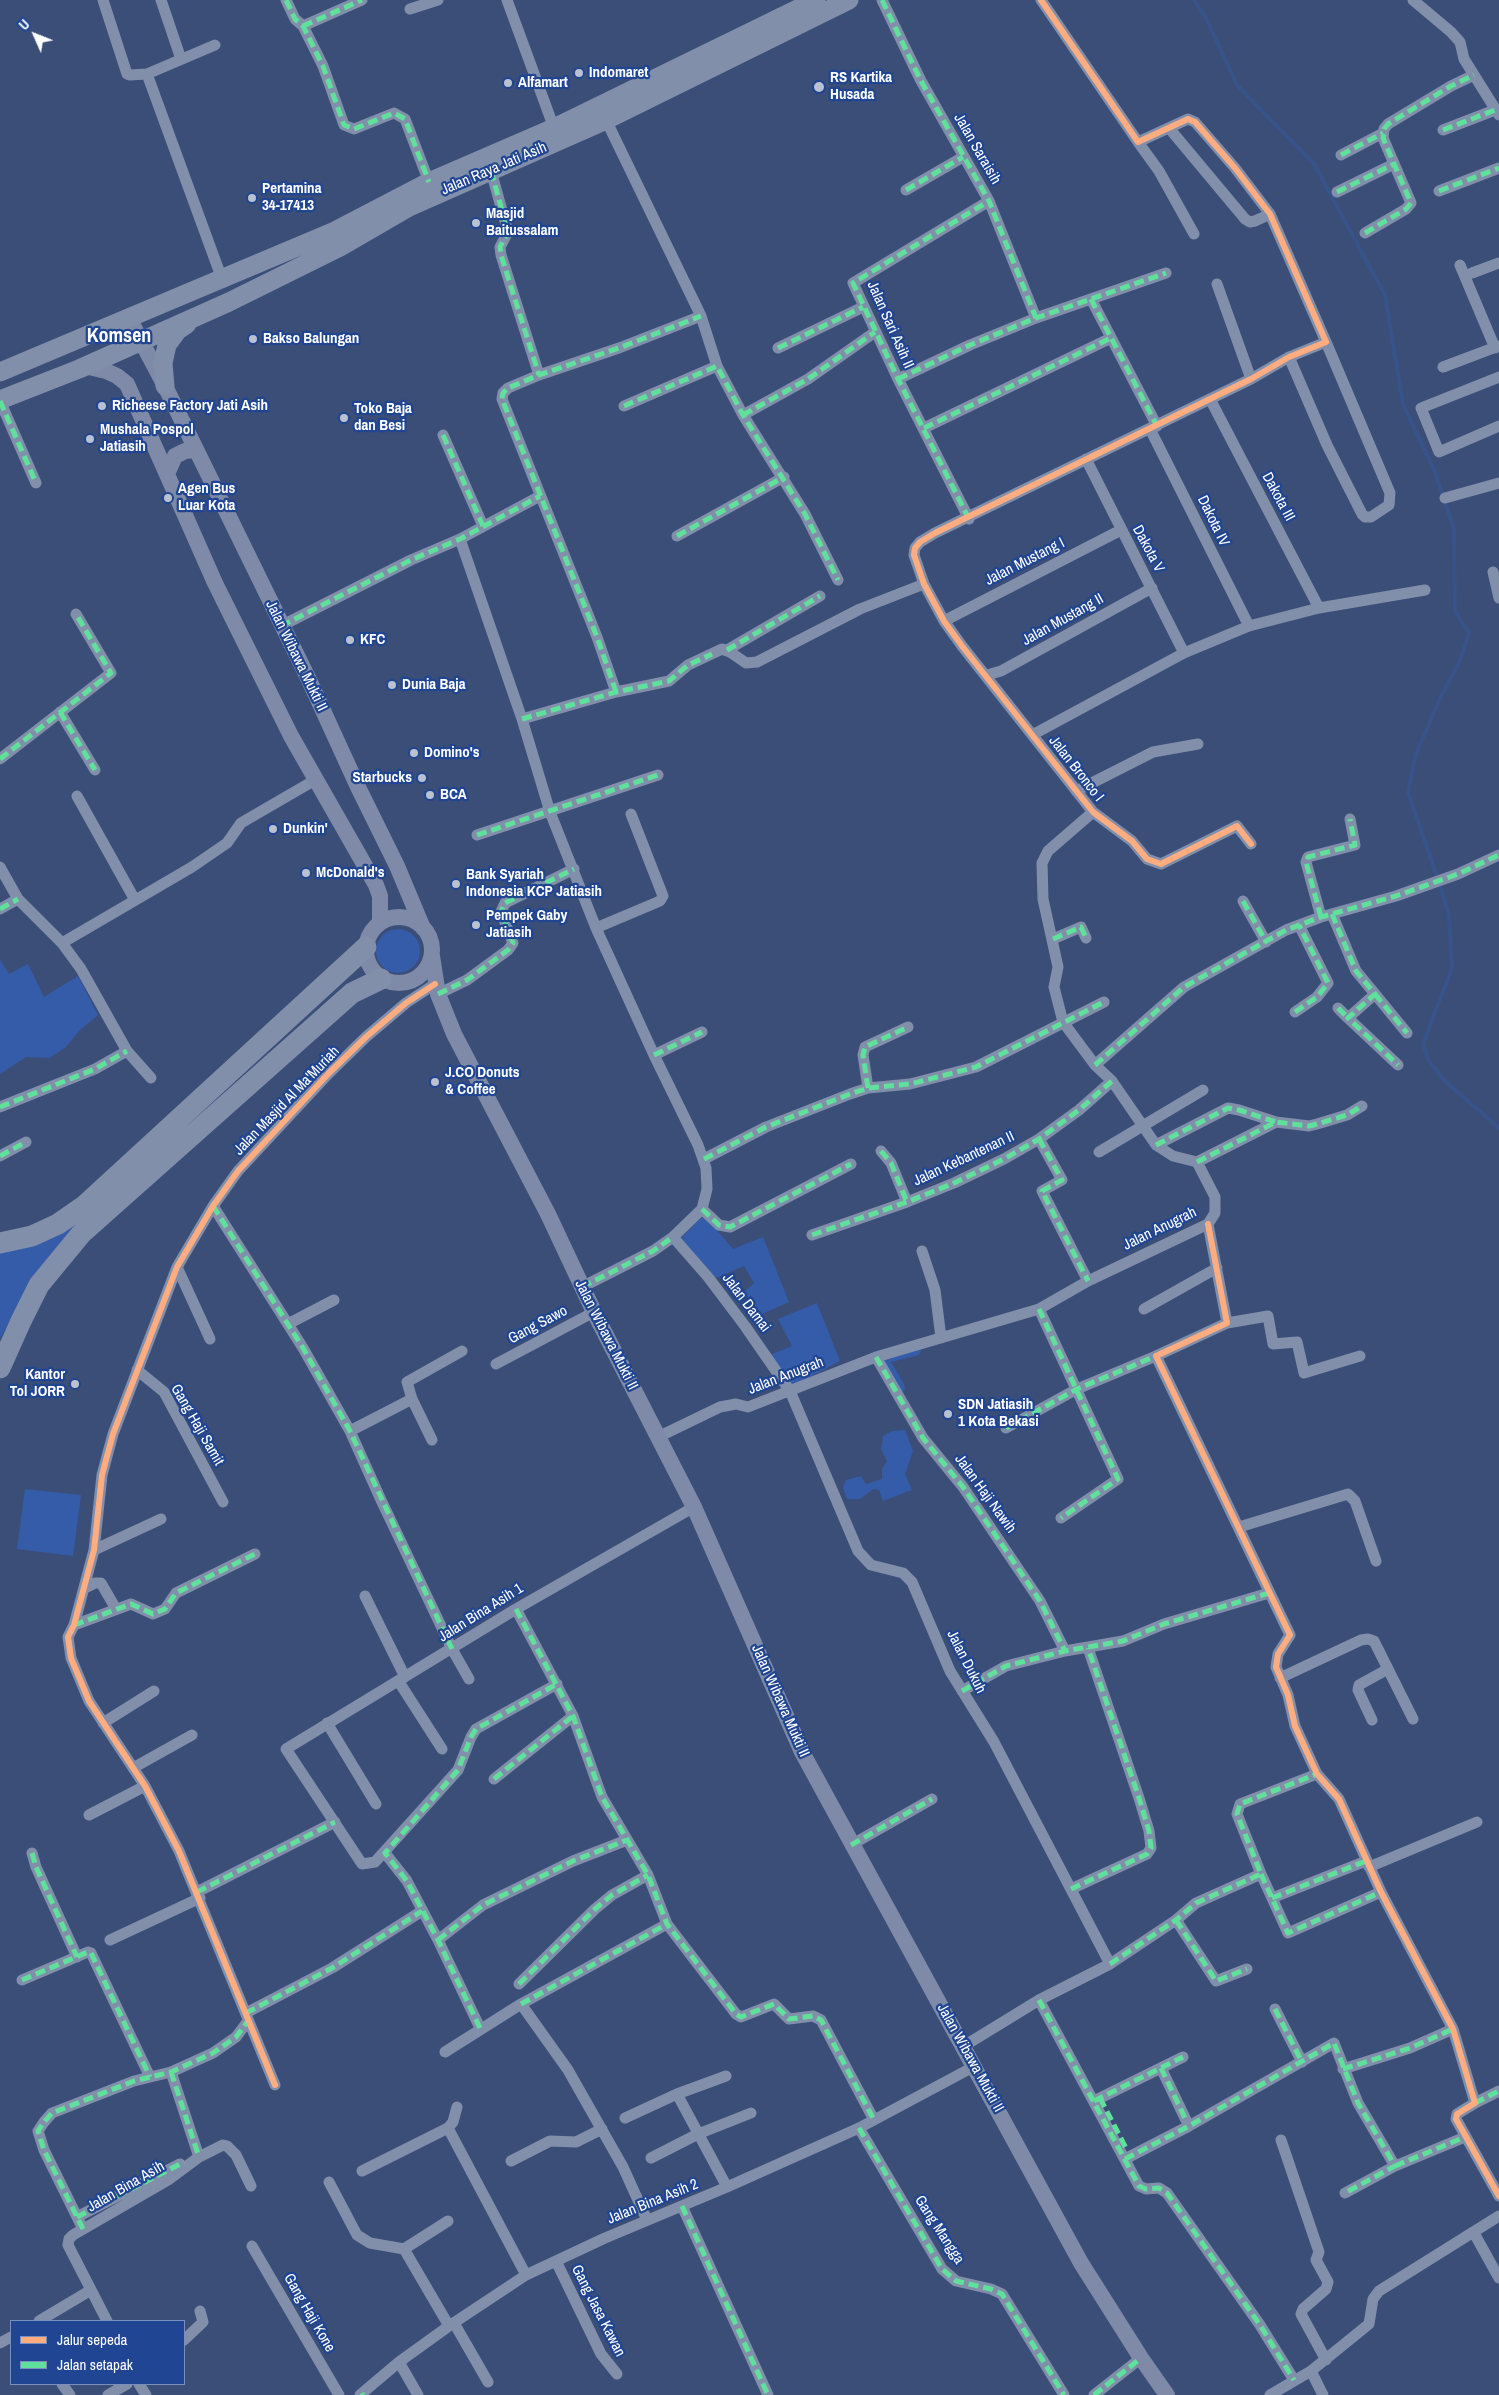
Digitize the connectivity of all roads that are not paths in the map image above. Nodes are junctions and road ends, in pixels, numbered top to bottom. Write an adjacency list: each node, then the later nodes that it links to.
1 (103, 0): 16 (street)
2 (161, 0): 15 (street)
3 (286, 0): 13 (street)
4 (362, 0): 13 (street)
5 (438, 0): 12 (street)
6 (507, 0): 20 (street)
7 (816, 0): 20 (main road, Jalan Raya Jati Asih)
8 (849, 0): 19 (main road, Jalan Raya Jati Asih)
9 (882, 0): 26 (street, Jalan Saraisih)
10 (1042, 0): 24 (street)
11 (1413, 0): 17 (street)
12 (410, 9)
13 (303, 26): 30 (street)
14 (216, 45): 15 (street)
15 (181, 59): 16 (street)
16 (146, 74): 42 (street)
17 (1474, 74): 18 (street); 23 (street)
18 (1497, 113): 22 (street)
19 (606, 120): 29 (main road, Jalan Raya Jati Asih); 47 (street)
20 (554, 128): 30 (main road, Jalan Raya Jati Asih)
21 (1169, 128): 24 (street); 35 (street); 35 (street)
22 (1443, 130)
23 (1383, 133): 25 (street); 27 (street)
24 (1138, 142): 36 (street)
25 (1341, 155)
26 (964, 157): 31 (street); 34 (street, Jalan Saraisih)
27 (1394, 164): 33 (street); 37 (street)
28 (1499, 168): 32 (street)
29 (491, 171): 46 (main road, Jalan Raya Jati Asih); 63 (street)
30 (429, 182): 42 (main road, Jalan Raya Jati Asih)
31 (906, 190)
32 (1439, 191)
33 (1337, 192)
34 (989, 201): 45 (street, Jalan Sari Asih II); 49 (street, Jalan Saraisih)
35 (1270, 214): 54 (street)
36 (1194, 234)
37 (1365, 234)
38 (1499, 264): 41 (street)
39 (1460, 265): 55 (street)
40 (1166, 273): 44 (street)
41 (1472, 273)
42 (222, 279): 48 (main road, Jalan Raya Jati Asih)
43 (1217, 284): 66 (street)
44 (1092, 299): 49 (street); 52 (street, Dakota IV)
45 (863, 307): 50 (street, Jalan Sari Asih II); 56 (street)
46 (204, 312): 53 (main road, Jalan Raya Jati Asih); 67 (main road)
47 (702, 316): 59 (street); 63 (street)
48 (129, 318): 51 (main road, Jalan Raya Jati Asih); 53 (main road)
49 (1036, 318): 65 (street)
50 (875, 332): 65 (street, Jalan Sari Asih II); 71 (street)
51 (93, 333): 57 (main road); 62 (main road, Jalan Raya Jati Asih)
52 (1112, 338): 73 (street, Dakota IV); 74 (street)
53 (141, 340): 57 (main road, Jalan Raya Jati Asih); 67 (main road, Jalan Wibawa Mukti II)
54 (1326, 342): 58 (street); 58 (street)
55 (1497, 347): 60 (street)
56 (778, 348)
57 (106, 355): 61 (main road, Jalan Raya Jati Asih)
58 (1289, 357): 66 (street)
59 (717, 366): 70 (street); 71 (street)
60 (1443, 367)
61 (79, 369): 68 (main road, Jalan Raya Jati Asih); 78 (main road)
62 (0, 372)
63 (539, 375): 82 (street)
64 (1499, 377): 72 (street)
65 (898, 379): 74 (street, Jalan Sari Asih II)
66 (1251, 379): 69 (street)
67 (165, 386): 76 (main road, Jalan Wibawa Mukti II)
68 (0, 400): 80 (street)
69 (1210, 400): 73 (street); 96 (street, Dakota III)
70 (624, 406)
71 (743, 415): 79 (street)
72 (1499, 426)
73 (1154, 427): 77 (street); 100 (street, Dakota IV)
74 (924, 428): 84 (street, Jalan Sari Asih II)
75 (443, 435): 85 (street)
76 (196, 450): 78 (main road); 99 (main road, Jalan Wibawa Mukti II)
77 (1086, 459): 84 (street); 86 (street, Dakota V)
78 (167, 474): 112 (main road)
79 (784, 478): 87 (street); 90 (street)
80 (36, 483)
81 (1499, 483): 83 (street)
82 (540, 496): 85 (street); 104 (street)
83 (1445, 498)
84 (969, 519): 91 (street, Jalan Bronco I)
85 (483, 526): 88 (street)
86 (1121, 530): 92 (street, Dakota V); 98 (street, Jalan Mustang I)
87 (677, 536)
88 (460, 539): 99 (street); 106 (street)
89 (1493, 572): 95 (street)
90 (838, 580)
91 (924, 584): 98 (street, Jalan Bronco I); 101 (street)
92 (1152, 588): 102 (street, Dakota V); 103 (street, Jalan Mustang II)
93 (1425, 590): 96 (street)
94 (820, 596): 101 (street)
95 (1499, 598)
96 (1319, 608): 100 (street)
97 (76, 614): 105 (street)
98 (944, 621): 103 (street, Jalan Bronco I)
99 (281, 626): 132 (main road, Jalan Wibawa Mukti II)
100 (1249, 626): 102 (street)
101 (727, 650): 104 (street)
102 (1184, 653): 107 (street)
103 (987, 675): 107 (street, Jalan Bronco I)
104 (616, 692): 106 (street)
105 (60, 712): 109 (street); 110 (street)
106 (522, 719): 115 (street)
107 (1034, 734): 113 (street, Jalan Bronco I)
108 (1198, 744): 113 (street)
109 (0, 759)
110 (94, 770)
111 (658, 775): 115 (street)
112 (315, 780): 125 (street); 130 (main road)
113 (1076, 791): 116 (street, Jalan Bronco I)
114 (77, 796): 125 (street)
115 (550, 812): 119 (street); 123 (street)
116 (1094, 812): 120 (street, Jalan Bronco I); 135 (street)
117 (631, 814): 133 (street)
118 (1350, 820): 129 (street)
119 (477, 835)
120 (1251, 844)
121 (1499, 855): 128 (street)
122 (0, 868): 124 (street)
123 (574, 869): 133 (street); 142 (street, Jalan Masjid Al Ma'Muriah)
124 (18, 899): 127 (street); 137 (street)
125 (135, 900): 137 (street)
126 (1243, 901): 136 (street)
127 (0, 909)
128 (1332, 914): 129 (street); 143 (street)
129 (1321, 917): 131 (street)
130 (380, 924): 132 (main road); 138 (main road)
131 (1299, 925): 136 (street); 146 (street)
132 (423, 928): 139 (main road)
133 (596, 928): 153 (street)
134 (1086, 938): 135 (street)
135 (1053, 939): 148 (street)
136 (1266, 942): 154 (street)
137 (62, 943): 152 (street)
138 (366, 947): 140 (main road); 179 (highway)
139 (432, 956): 141 (main road); 142 (main road, Jalan Wibawa Mukti II)
140 (381, 979): 141 (main road); 198 (highway)
141 (404, 983): 142 (main road)
142 (437, 989): 174 (street, Jalan Masjid Al Ma'Muriah); 184 (main road, Jalan Wibawa Mukti II)
143 (1375, 994): 147 (street); 151 (street)
144 (1104, 1002): 148 (street)
145 (1338, 1008): 147 (street)
146 (1295, 1012)
147 (1348, 1018): 155 (street)
148 (1063, 1022): 154 (street); 158 (street)
149 (908, 1027): 158 (street)
150 (702, 1032): 153 (street)
151 (1407, 1033)
152 (127, 1051): 156 (street); 161 (street)
153 (654, 1055): 170 (street)
154 (1095, 1065): 157 (street)
155 (1398, 1065)
156 (151, 1078)
157 (1112, 1081): 163 (street); 164 (street, Jalan Kebantenan II)
158 (868, 1088): 170 (street)
159 (1203, 1090): 163 (street)
160 (1362, 1106): 162 (street)
161 (0, 1107)
162 (1276, 1122): 166 (street); 171 (street)
163 (1142, 1126): 166 (street); 168 (street)
164 (1039, 1139): 173 (street, Jalan Kebantenan II); 183 (street)
165 (26, 1142): 169 (street)
166 (1156, 1144): 171 (street)
167 (881, 1151): 173 (street)
168 (1099, 1152)
169 (0, 1156)
170 (704, 1159): 175 (street)
171 (1197, 1162): 176 (street, Jalan Anugrah)
172 (851, 1164): 175 (street)
173 (907, 1202): 177 (street, Jalan Kebantenan II)
174 (213, 1206): 181 (street, Jalan Masjid Al Ma'Muriah); 190 (street)
175 (702, 1209): 178 (street)
176 (1208, 1224): 182 (street); 183 (street, Jalan Anugrah)
177 (812, 1235)
178 (673, 1237): 184 (street); 201 (street, Jalan Damai)
179 (0, 1243)
180 (922, 1251): 192 (street)
181 (177, 1267): 191 (street); 199 (street, Jalan Masjid Al Ma'Muriah)
182 (1217, 1268): 187 (street); 189 (street)
183 (1088, 1281): 186 (street, Jalan Anugrah)
184 (582, 1288): 188 (main road, Jalan Wibawa Mukti II)
185 (334, 1300): 190 (street)
186 (1039, 1309): 192 (street, Jalan Anugrah); 200 (street)
187 (1144, 1309)
188 (594, 1312): 197 (street, Gang Sawo); 205 (main road, Jalan Wibawa Mukti II)
189 (1227, 1322): 194 (street); 195 (street)
190 (288, 1324): 204 (street)
191 (210, 1338)
192 (941, 1338): 196 (street, Jalan Anugrah)
193 (462, 1351): 202 (street)
194 (1156, 1356): 200 (street); 211 (street)
195 (1360, 1356)
196 (876, 1357): 201 (street, Jalan Anugrah); 223 (street, Jalan Haji Nawih)
197 (496, 1364)
198 (0, 1368)
199 (137, 1370): 207 (street, Gang Haji Samit); 212 (street, Jalan Masjid Al Ma'Muriah)
200 (1076, 1389): 203 (street); 209 (street)
201 (790, 1391): 205 (street, Jalan Anugrah); 230 (street, Jalan Dukuh)
202 (412, 1399): 204 (street); 206 (street)
203 (1006, 1428)
204 (350, 1431): 222 (street)
205 (658, 1437): 208 (main road, Jalan Wibawa Mukti II)
206 (432, 1440)
207 (223, 1502)
208 (694, 1507): 219 (street, Jalan Bina Asih 1); 248 (main road, Jalan Wibawa Mukti II)
209 (1061, 1518)
210 (161, 1519): 212 (street)
211 (1238, 1527): 214 (street); 216 (street)
212 (94, 1550): 215 (street, Jalan Masjid Al Ma'Muriah)
213 (256, 1554): 218 (street)
214 (1376, 1561)
215 (85, 1588): 218 (street); 220 (street, Jalan Masjid Al Ma'Muriah)
216 (1269, 1593): 221 (street); 225 (street)
217 (365, 1596): 226 (street)
218 (116, 1609): 220 (street)
219 (516, 1609): 222 (street, Jalan Bina Asih 1); 228 (street)
220 (74, 1625): 234 (street, Jalan Masjid Al Ma'Muriah)
221 (1088, 1648): 223 (street); 254 (street)
222 (452, 1649): 226 (street, Jalan Bina Asih 1); 227 (street)
223 (1065, 1651): 230 (street)
224 (1388, 1669): 225 (street); 232 (street); 233 (street)
225 (1280, 1678): 239 (street)
226 (402, 1679): 235 (street, Jalan Bina Asih 1); 237 (street)
227 (469, 1679)
228 (557, 1684): 231 (street); 250 (street)
229 (154, 1691): 234 (street)
230 (962, 1691): 254 (street, Jalan Dukuh)
231 (573, 1716): 240 (street); 247 (street)
232 (1372, 1720)
233 (1414, 1720)
234 (103, 1722): 238 (street, Jalan Masjid Al Ma'Muriah)
235 (327, 1723): 243 (street); 245 (street, Jalan Bina Asih 1)
236 (192, 1735): 238 (street)
237 (442, 1749)
238 (133, 1768): 241 (street, Jalan Masjid Al Ma'Muriah)
239 (1317, 1774): 251 (street); 252 (street)
240 (494, 1779)
241 (145, 1786): 244 (street); 256 (street, Jalan Masjid Al Ma'Muriah)
242 (932, 1800): 248 (street)
243 (376, 1804)
244 (89, 1815)
245 (335, 1822): 250 (street); 256 (street)
246 (1477, 1822): 251 (street)
247 (627, 1840): 253 (street); 262 (street)
248 (851, 1845): 274 (main road, Jalan Wibawa Mukti II)
249 (32, 1853): 263 (street)
250 (385, 1853): 258 (street)
251 (1367, 1864): 255 (street); 257 (street)
252 (1261, 1874): 257 (street); 259 (street)
253 (648, 1875): 260 (street); 267 (street)
254 (1071, 1889): 264 (street, Jalan Dukuh)
255 (1381, 1892): 257 (street); 273 (street)
256 (198, 1895): 261 (street); 271 (street, Jalan Masjid Al Ma'Muriah)
257 (1272, 1898)
258 (422, 1911): 262 (street); 271 (street)
259 (1176, 1920): 264 (street); 265 (street)
260 (667, 1924): 269 (street); 292 (street)
261 (110, 1940)
262 (438, 1940): 272 (street)
263 (77, 1957): 266 (street); 283 (street)
264 (1110, 1964): 268 (street)
265 (1247, 1968)
266 (22, 1980)
267 (519, 1984)
268 (1039, 2000): 274 (street); 287 (street)
269 (521, 2004): 272 (street); 296 (street)
270 (1275, 2009): 277 (street)
271 (247, 2017): 281 (street); 284 (street, Jalan Masjid Al Ma'Muriah)
272 (480, 2028): 275 (street)
273 (1453, 2029): 280 (street); 288 (street)
274 (964, 2046): 278 (main road, Jalan Wibawa Mukti II)
275 (446, 2052)
276 (1183, 2057): 279 (street)
277 (1302, 2062): 280 (street); 300 (street)
278 (975, 2066): 292 (street, Jalan Bina Asih 2); 330 (main road, Jalan Wibawa Mukti II)
279 (1161, 2068): 287 (street); 293 (street)
280 (1343, 2070): 305 (street)
281 (171, 2072): 283 (street); 301 (street)
282 (726, 2076): 286 (street)
283 (150, 2077): 314 (street)
284 (275, 2085)
285 (1499, 2091): 288 (street)
286 (677, 2094): 291 (street); 297 (street)
287 (1097, 2100): 300 (street)
288 (1476, 2103): 298 (street)
289 (457, 2107): 294 (street)
290 (751, 2113): 297 (street)
291 (625, 2118)
292 (874, 2120): 295 (street, Jalan Bina Asih 2)
293 (1186, 2120)
294 (448, 2128): 306 (street); 322 (street)
295 (859, 2128): 309 (street, Jalan Bina Asih 2); 343 (street, Gang Mangga)
296 (602, 2130): 303 (street); 315 (street)
297 (698, 2134): 302 (street); 309 (street)
298 (1465, 2137): 305 (street); 311 (street)
299 (1281, 2140): 331 (street)
300 (1126, 2155): 335 (street)
301 (199, 2157): 308 (street, Jalan Bina Asih); 317 (street, Jalan Bina Asih)
302 (650, 2158)
303 (511, 2161)
304 (184, 2162): 314 (street)
305 (1395, 2166): 310 (street)
306 (362, 2171)
307 (329, 2182): 320 (street)
308 (251, 2186)
309 (727, 2188): 312 (street, Jalan Bina Asih 2)
310 (1344, 2193)
311 (1499, 2196)
312 (682, 2206): 315 (street, Jalan Bina Asih 2); 342 (street)
313 (1499, 2216): 318 (street)
314 (77, 2217): 317 (street)
315 (647, 2220): 321 (street, Jalan Bina Asih 2)
316 (448, 2221): 320 (street)
317 (83, 2229): 324 (street, Jalan Bina Asih)
318 (1474, 2233): 323 (street); 331 (street)
319 (252, 2246): 340 (street, Gang Haji Kone)
320 (404, 2249): 328 (street)
321 (556, 2261): 322 (street, Jalan Bina Asih 2); 334 (street, Gang Jasa Kawan)
322 (526, 2275): 328 (street, Jalan Bina Asih 2)
323 (1499, 2278)
324 (91, 2290): 326 (street); 327 (street, Jalan Bina Asih)
325 (200, 2311): 329 (street)
326 (41, 2320)
327 (106, 2320)
328 (452, 2324): 332 (street, Jalan Bina Asih 2); 336 (street)
329 (185, 2339)
330 (1141, 2358): 344 (street); 345 (main road, Jalan Wibawa Mukti II)
331 (1326, 2360): 333 (street)
332 (399, 2362): 338 (street, Jalan Bina Asih 2); 341 (street)
333 (1311, 2371): 335 (street); 347 (street)
334 (616, 2374)
335 (1294, 2380): 346 (street)
336 (488, 2382)
337 (125, 2385): 339 (street)
338 (361, 2394)
339 (108, 2395)
340 (339, 2395)
341 (418, 2395)
342 (768, 2395)
343 (1064, 2395)
344 (1094, 2395)
345 (1167, 2395)
346 (1270, 2395)
347 (1323, 2395)

